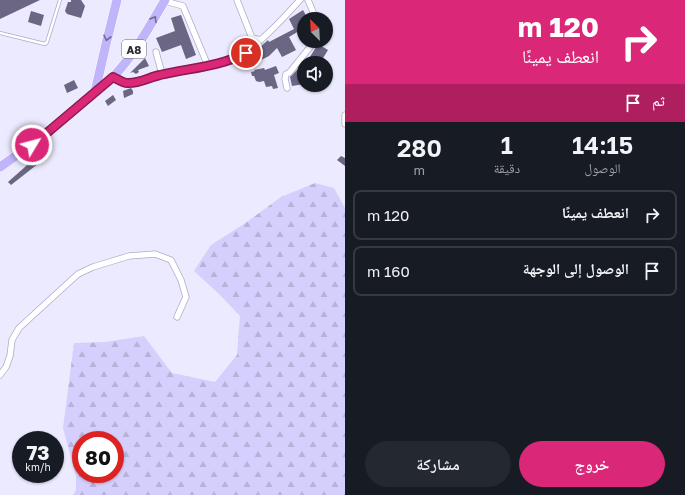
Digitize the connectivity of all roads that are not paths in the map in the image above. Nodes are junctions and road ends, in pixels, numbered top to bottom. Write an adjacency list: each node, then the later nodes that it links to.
1 (60, 0): 8 (lane)
2 (117, 0): 13 (highway, A8, one-way to 13)
3 (237, 0): 9 (street)
4 (308, 0): 7 (street)
5 (165, 1): 12 (street); 15 (highway, A8, one-way to 5)
6 (297, 1): 9 (street)
7 (313, 12)
8 (0, 34)
9 (261, 40): 12 (street)
10 (309, 48): 16 (street)
11 (156, 52): 14 (street)
12 (208, 66): 14 (street)
13 (100, 67): 15 (highway); 17 (highway, A8)
14 (162, 74): 15 (street)
15 (113, 77): 17 (highway, A8)
16 (287, 88)
17 (95, 92): 20 (highway, A8)
18 (345, 115): 19 (street)
19 (345, 124)
20 (0, 167)
21 (177, 317): 22 (street)
22 (0, 375)

